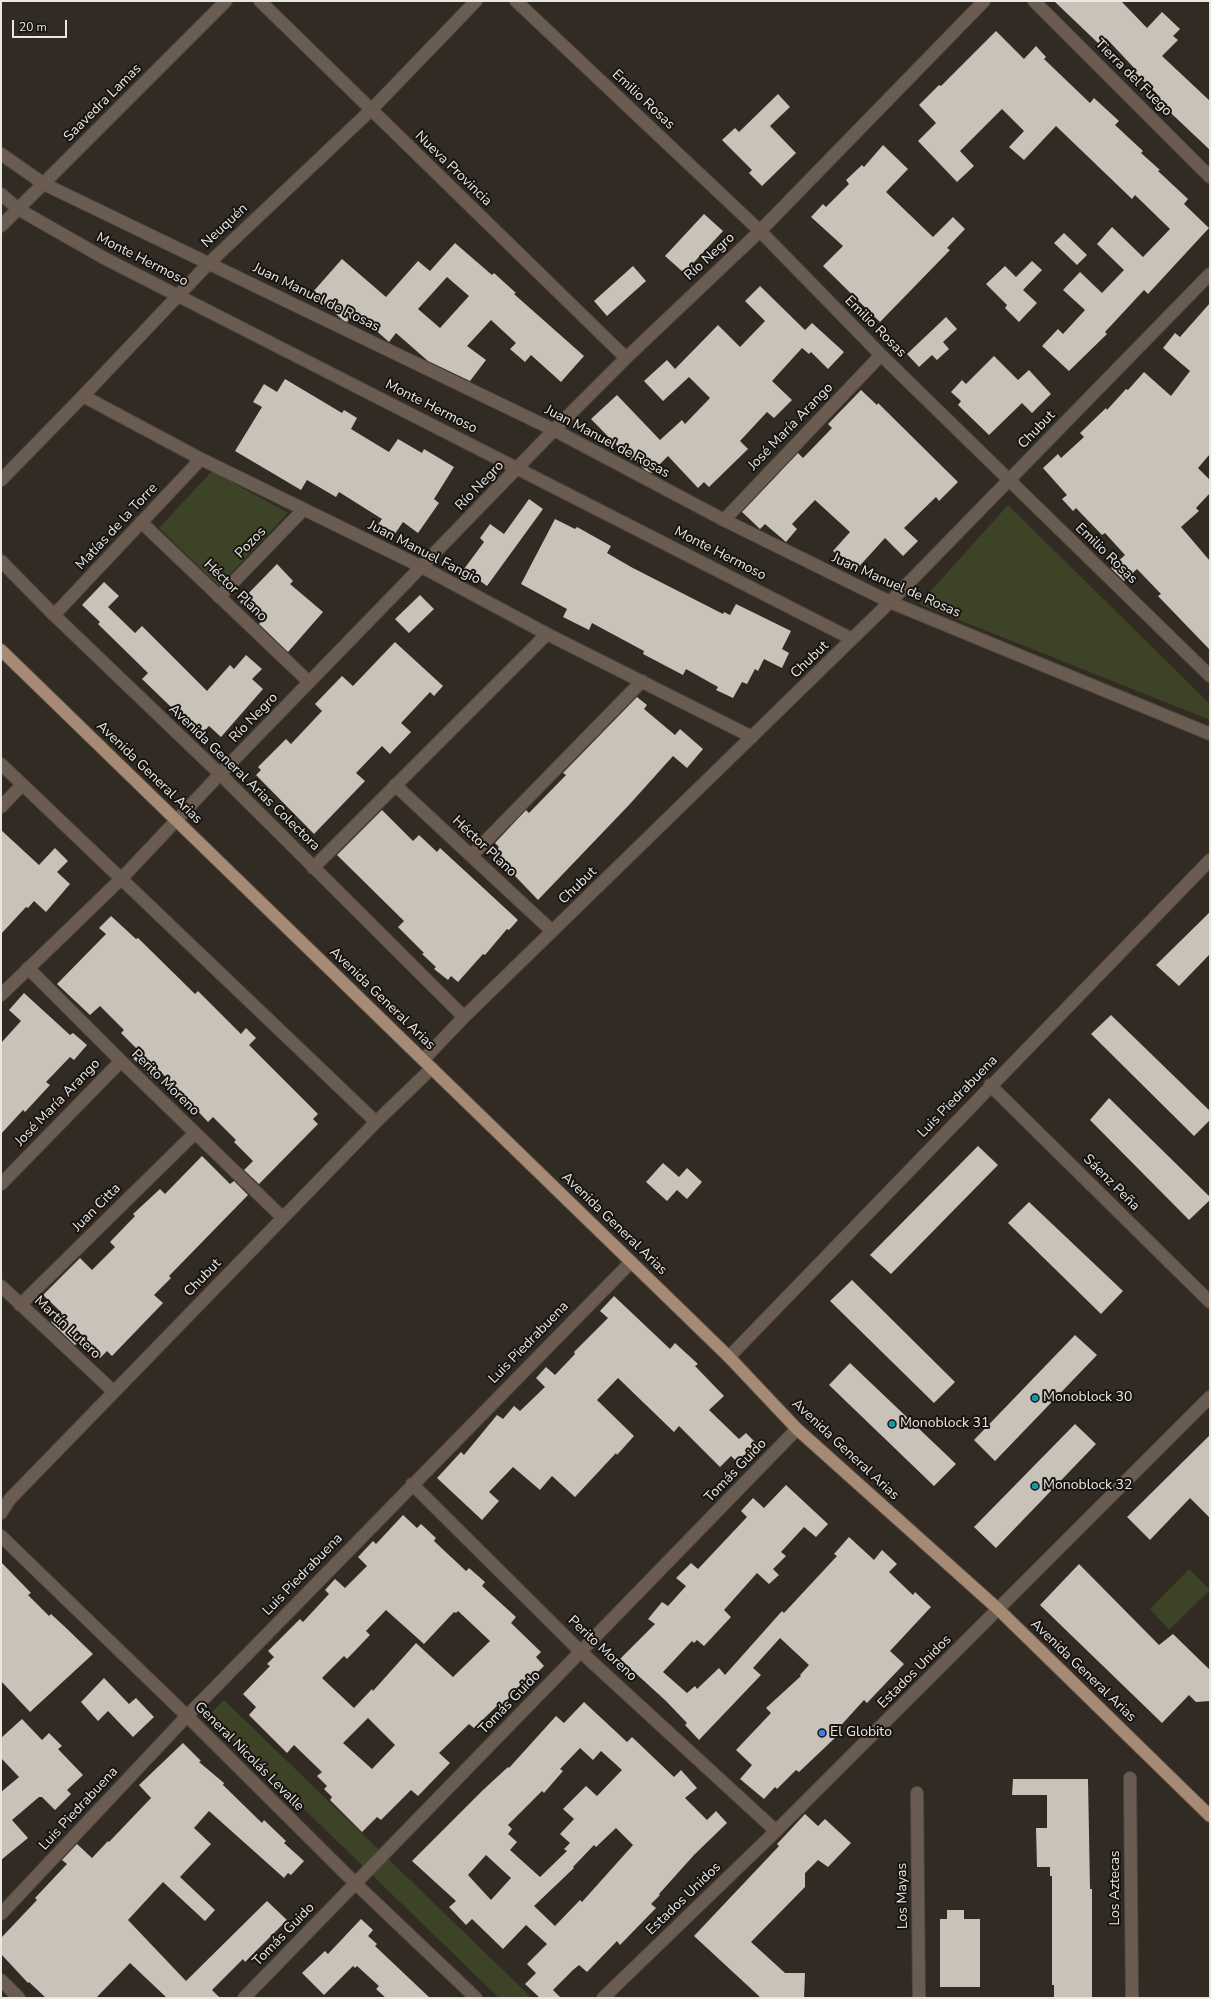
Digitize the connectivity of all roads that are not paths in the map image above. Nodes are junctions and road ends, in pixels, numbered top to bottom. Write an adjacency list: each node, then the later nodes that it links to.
1 (226, 1): 10 (street, Saavedra Lamas)
2 (260, 1): 7 (street, Nueva Provincia)
3 (476, 1): 7 (street, Neuquén)
4 (516, 1): 14 (street, Emilio Rosas)
5 (984, 1): 14 (street, Río Negro)
6 (1034, 1): 9 (street, Tierra del Fuego)
7 (371, 110): 15 (street, Neuquén); 19 (street, Nueva Provincia)
8 (1, 154): 10 (street, Juan Manuel de Rosas)
9 (1210, 177)
10 (44, 184): 12 (street, Saavedra Lamas); 15 (street, Juan Manuel de Rosas)
11 (1, 194): 12 (street, Monte Hermoso)
12 (18, 209): 13 (street, Saavedra Lamas); 17 (street, Monte Hermoso)
13 (1, 226)
14 (760, 232): 18 (street, Emilio Rosas); 19 (street, Río Negro)
15 (209, 263): 17 (street, Neuquén); 21 (street, Juan Manuel de Rosas)
16 (1210, 274): 25 (street, Chubut)
17 (179, 295): 20 (street, Neuquén); 23 (street, Monte Hermoso)
18 (881, 355): 25 (street, Emilio Rosas); 27 (street, José María Arango)
19 (626, 358): 21 (street, Río Negro)
20 (83, 396): 22 (street, Juan Manuel Fangio); 24 (street, Neuquén)
21 (554, 430): 23 (street, Río Negro); 27 (street, Juan Manuel de Rosas)
22 (201, 459): 26 (street, Juan Manuel Fangio); 28 (street, Matías de la Torre)
23 (519, 468): 30 (street, Río Negro); 35 (street, Monte Hermoso)
24 (1, 480)
25 (1009, 480): 32 (street, Chubut); 37 (street, Emilio Rosas)
26 (304, 509): 30 (street, Juan Manuel Fangio); 31 (street, Pozos)
27 (724, 520): 32 (street, Juan Manuel de Rosas)
28 (141, 522): 31 (street, Héctor Plano); 33 (street, Matías de la Torre)
29 (1, 561): 33 (street, Avenida General Arias Colectora)
30 (422, 567): 34 (street, Juan Manuel Fangio); 39 (street, Río Negro)
31 (220, 597): 39 (street, Héctor Plano)
32 (890, 602): 35 (street, Chubut); 40 (street, Juan Manuel de Rosas)
33 (54, 615): 43 (street, Avenida General Arias Colectora)
34 (547, 634): 38 (street, Juan Manuel Fangio); 45 (street)
35 (852, 639): 41 (street, Chubut)
36 (1, 650): 47 (main road, Avenida General Arias)
37 (1210, 676)
38 (642, 681): 41 (street, Juan Manuel Fangio); 48 (street)
39 (309, 682): 43 (street, Río Negro)
40 (1210, 734)
41 (752, 737): 52 (street, Chubut)
42 (1, 764): 44 (street)
43 (220, 774): 47 (street, Río Negro); 50 (street, Avenida General Arias Colectora)
44 (22, 785): 46 (street); 51 (street)
45 (396, 785): 48 (street, Héctor Plano); 50 (street)
46 (1, 807)
47 (177, 821): 51 (street, Río Negro); 57 (main road, Avenida General Arias)
48 (471, 856): 52 (street, Héctor Plano)
49 (1210, 860): 58 (street, Luis Piedrabuena)
50 (313, 868): 55 (street, Avenida General Arias Colectora)
51 (122, 878): 53 (street, Río Negro); 59 (street)
52 (552, 931): 55 (street, Chubut)
53 (28, 968): 54 (street, Río Negro); 56 (street, Perito Moreno)
54 (1, 995)
55 (464, 1017): 57 (street, Chubut)
56 (121, 1061): 60 (street, Perito Moreno); 61 (street, José María Arango)
57 (428, 1064): 59 (street, Chubut); 63 (main road, Avenida General Arias)
58 (990, 1085): 65 (street, Sáenz Peña); 67 (street, Luis Piedrabuena)
59 (376, 1122): 62 (street, Chubut)
60 (195, 1133): 62 (street, Perito Moreno); 66 (street, Juan Citta)
61 (1, 1184)
62 (283, 1218): 68 (street, Chubut)
63 (631, 1262): 67 (main road, Avenida General Arias); 71 (street, Luis Piedrabuena)
64 (1, 1286): 66 (street, Martín Lutero)
65 (1210, 1302)
66 (20, 1305): 68 (street, Martín Lutero)
67 (729, 1357): 70 (main road, Avenida General Arias)
68 (114, 1392): 72 (street, Chubut)
69 (1210, 1397): 74 (street, Estados Unidos)
70 (797, 1429): 74 (main road, Avenida General Arias); 75 (street, Tomás Guido)
71 (412, 1484): 75 (street, Perito Moreno); 76 (street, Luis Piedrabuena)
72 (1, 1513)
73 (1, 1536): 76 (street, General Nicolás Levalle)
74 (998, 1609): 79 (main road, Avenida General Arias); 80 (street, Estados Unidos)
75 (581, 1652): 80 (street, Perito Moreno); 81 (street, Tomás Guido)
76 (187, 1716): 81 (street, General Nicolás Levalle); 82 (street, Luis Piedrabuena)
77 (1130, 1778): 89 (street, Los Aztecas)
78 (917, 1793): 88 (street, Los Mayas)
79 (1210, 1816)
80 (776, 1831): 87 (street, Estados Unidos)
81 (355, 1883): 85 (street, Tomás Guido); 86 (street, General Nicolás Levalle)
82 (1, 1914)
83 (1, 1980): 84 (street)
84 (19, 1998)
85 (244, 1998)
86 (476, 1998)
87 (603, 1998)
88 (919, 1998)
89 (1132, 1998)

